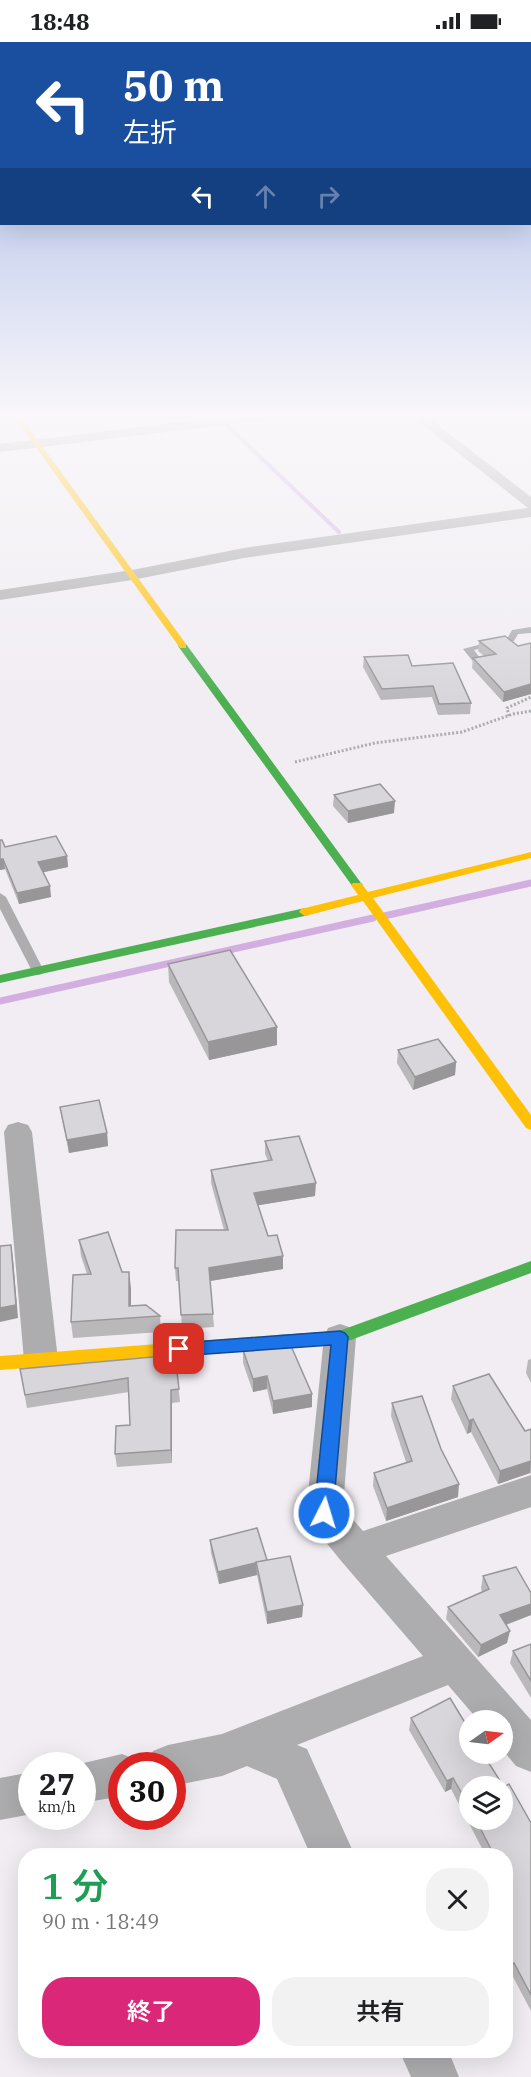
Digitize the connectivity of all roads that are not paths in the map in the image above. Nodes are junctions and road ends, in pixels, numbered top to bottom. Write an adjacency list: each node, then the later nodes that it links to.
1 (84, 509): 3 (street)
2 (531, 512): 3 (street)
3 (132, 575): 4 (street); 9 (street)
4 (0, 595)
5 (531, 630): 6 (lane)
6 (478, 662)
7 (531, 855): 9 (street)
8 (0, 897): 10 (lane)
9 (369, 903): 10 (street); 12 (street)
10 (38, 970): 11 (street)
11 (0, 979)
12 (531, 1125)
13 (18, 1132): 16 (street)
14 (531, 1267): 15 (street)
15 (340, 1337): 16 (street); 19 (street)
16 (41, 1360): 17 (street)
17 (0, 1363)
18 (531, 1491): 19 (street)
19 (355, 1550): 20 (street)
20 (454, 1663): 21 (street); 22 (street)
21 (247, 1745): 23 (street); 26 (street)
22 (531, 1751)
23 (186, 1762)
24 (18, 1795): 25 (street)
25 (0, 1799)
26 (329, 1848)
27 (427, 2058): 28 (street)
28 (435, 2077)

